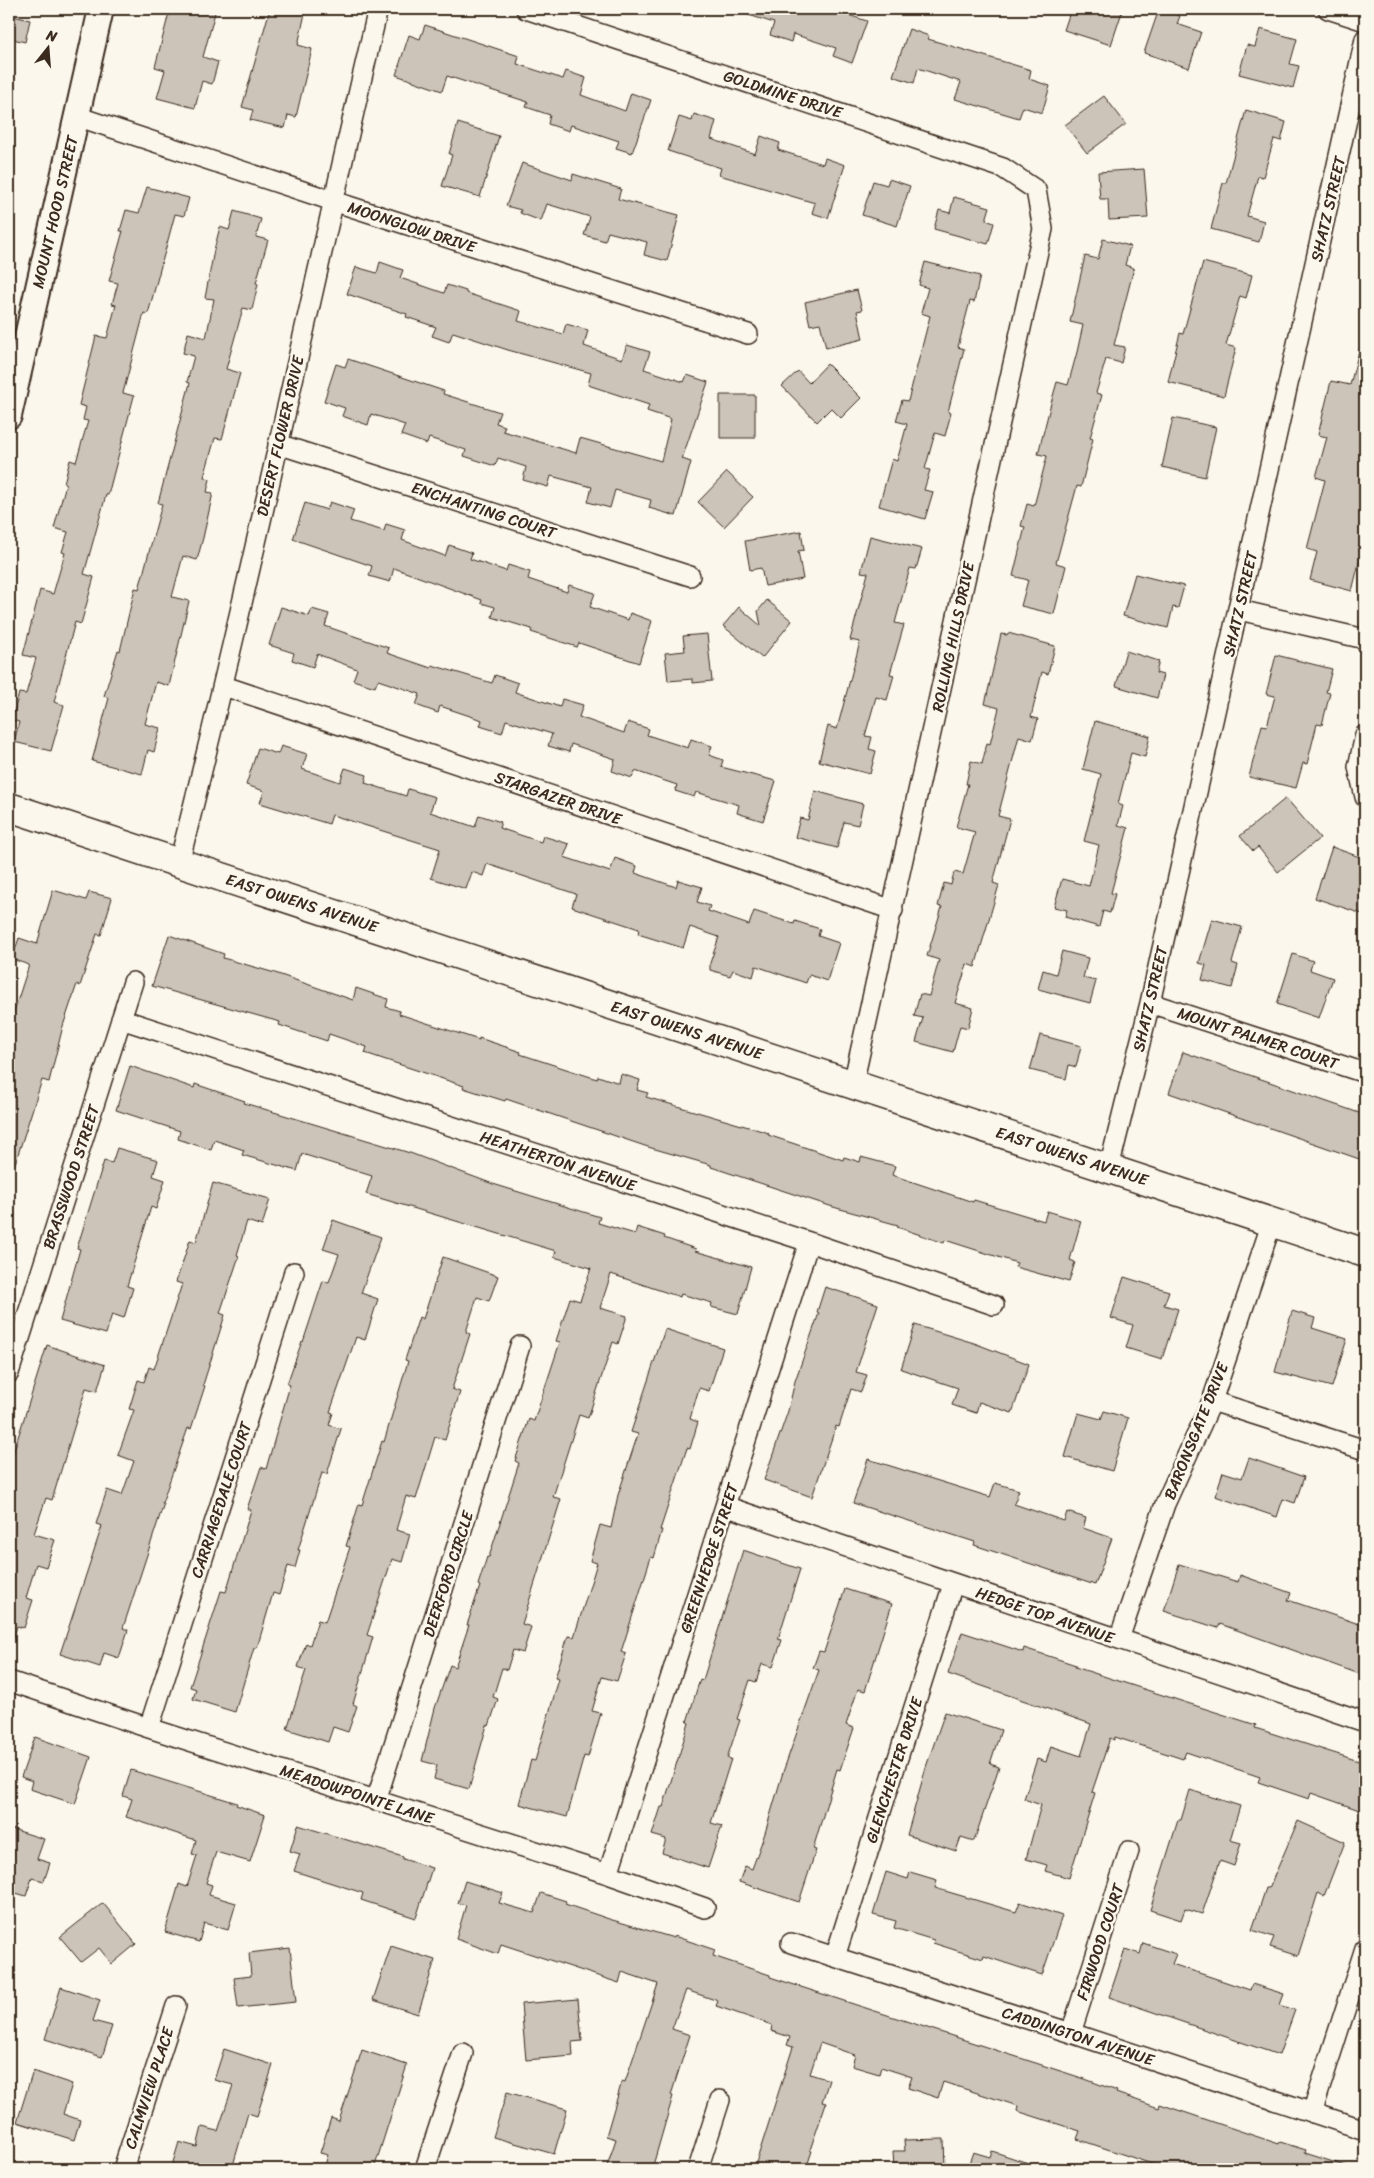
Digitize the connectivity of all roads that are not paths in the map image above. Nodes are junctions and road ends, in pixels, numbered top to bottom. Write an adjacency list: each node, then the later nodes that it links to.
1 (101, 9): 7 (street, MOUNT HOOD STREET)
2 (378, 9): 9 (street, DESERT FLOWER DRIVE)
3 (526, 9): 8 (street, GOLDMINE DRIVE)
4 (1328, 9): 5 (street)
5 (1365, 21)
6 (1365, 39): 14 (street, SHATZ STREET)
7 (76, 116): 9 (street, MOONGLOW DRIVE); 11 (street, MOUNT HOOD STREET)
8 (1036, 190): 21 (street, ROLLING HILLS DRIVE)
9 (333, 201): 10 (street, MOONGLOW DRIVE); 12 (street, DESERT FLOWER DRIVE)
10 (748, 334)
11 (9, 416)
12 (278, 444): 13 (street, ENCHANTING COURT); 16 (street, DESERT FLOWER DRIVE)
13 (690, 576)
14 (1239, 610): 15 (street); 23 (street, SHATZ STREET)
15 (1365, 639)
16 (224, 686): 20 (street, DESERT FLOWER DRIVE); 21 (street, STARGAZER DRIVE)
17 (1365, 735): 18 (street)
18 (1365, 797)
19 (9, 807): 20 (main road, EAST OWENS AVENUE)
20 (179, 863): 26 (main road, EAST OWENS AVENUE)
21 (893, 910): 26 (street, ROLLING HILLS DRIVE)
22 (133, 982): 24 (street, BRASSWOOD STREET)
23 (1150, 1003): 25 (street, MOUNT PALMER COURT); 27 (street, SHATZ STREET)
24 (121, 1020): 29 (street, HEATHERTON AVENUE); 34 (street, BRASSWOOD STREET)
25 (1365, 1073)
26 (853, 1084): 27 (main road, EAST OWENS AVENUE)
27 (1108, 1168): 28 (main road, EAST OWENS AVENUE)
28 (1272, 1222): 30 (main road, EAST OWENS AVENUE); 35 (street, BARONSGATE DRIVE)
29 (809, 1242): 32 (street, HEATHERTON AVENUE); 37 (street, GREENHEDGE STREET)
30 (1365, 1253)
31 (294, 1272): 42 (street, CARRIAGEDALE COURT)
32 (994, 1305)
33 (520, 1346): 43 (street, DEERFORD CIRCLE)
34 (9, 1373)
35 (1212, 1401): 36 (street); 39 (street, BARONSGATE DRIVE)
36 (1365, 1450)
37 (725, 1506): 38 (street, HEDGE TOP AVENUE); 45 (street, GREENHEDGE STREET)
38 (953, 1584): 39 (street, HEDGE TOP AVENUE); 49 (street, GLENCHESTER DRIVE)
39 (1119, 1639): 41 (street, HEDGE TOP AVENUE)
40 (9, 1681): 42 (street, MEADOWPOINTE LANE)
41 (1365, 1722)
42 (149, 1728): 43 (street, MEADOWPOINTE LANE)
43 (376, 1801): 45 (street, MEADOWPOINTE LANE)
44 (1129, 1851): 51 (street, FIRWOOD COURT)
45 (608, 1874): 46 (street, MEADOWPOINTE LANE)
46 (705, 1908)
47 (790, 1943): 49 (street, CADDINGTON AVENUE)
48 (1365, 1948): 54 (street)
49 (835, 1957): 51 (street, CADDINGTON AVENUE)
50 (176, 2006): 56 (street, CALMVIEW PLACE)
51 (1071, 2032): 54 (street, CADDINGTON AVENUE)
52 (463, 2053): 57 (street)
53 (720, 2100): 58 (street)
54 (1312, 2113): 55 (street, CADDINGTON AVENUE)
55 (1365, 2130)
56 (123, 2169)
57 (425, 2169)
58 (698, 2169)

